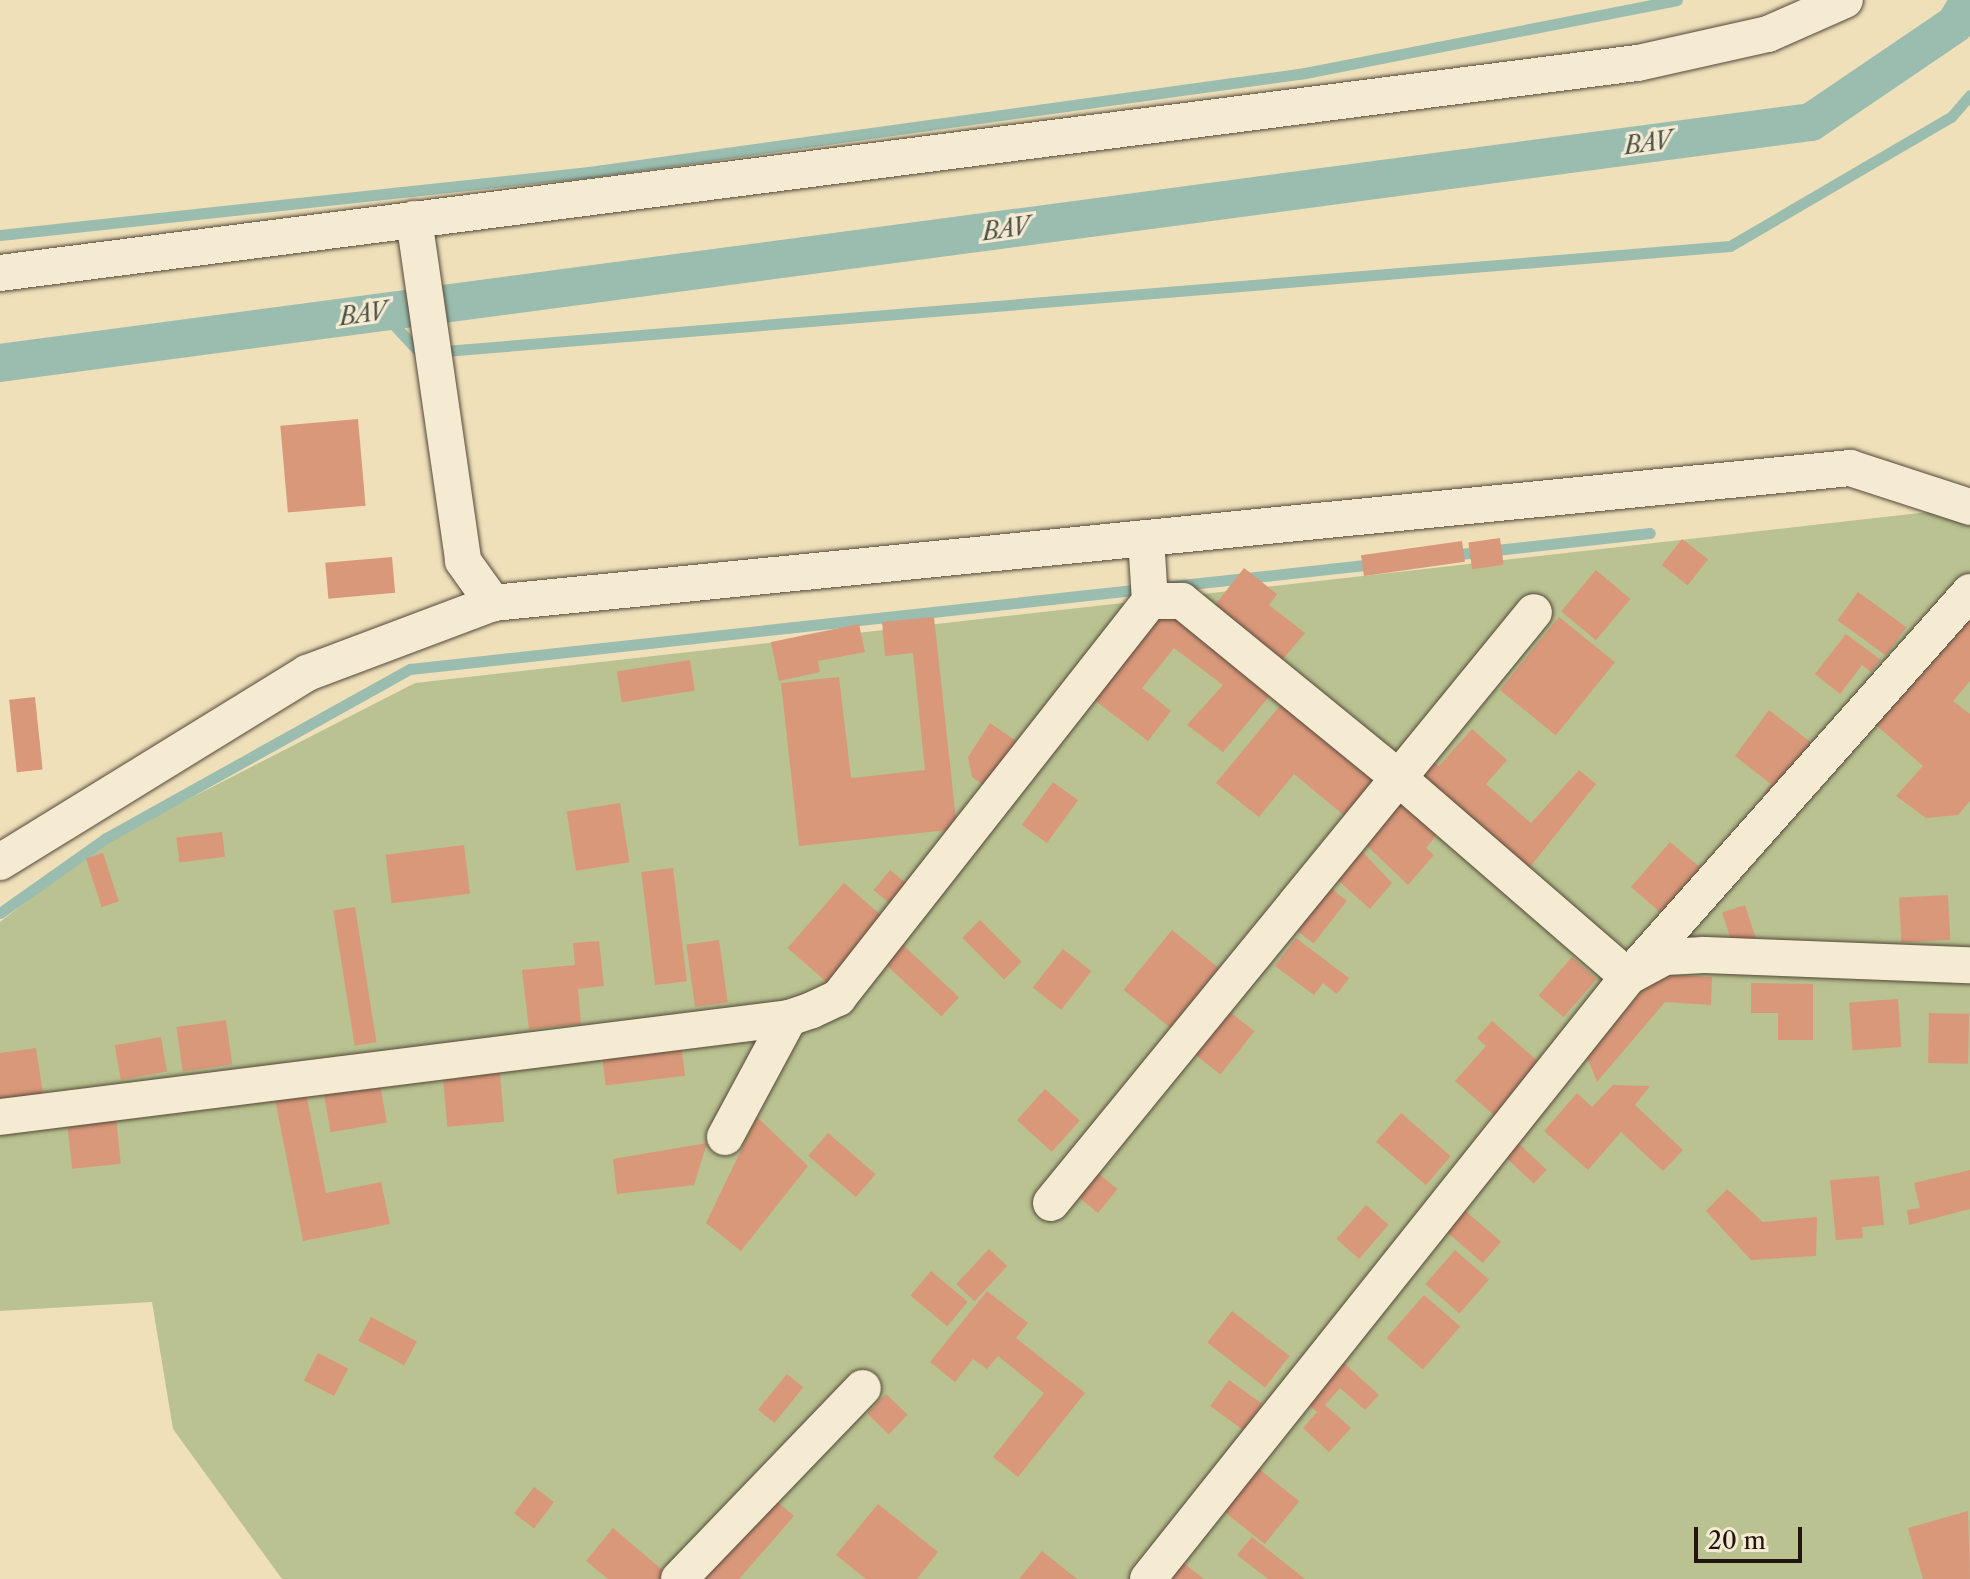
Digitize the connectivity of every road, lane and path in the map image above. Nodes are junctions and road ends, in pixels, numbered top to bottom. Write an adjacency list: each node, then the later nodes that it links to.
1 (1845, 0): 2 (street)
2 (414, 219): 3 (street); 8 (street)
3 (0, 273)
4 (1970, 507): 5 (street)
5 (1146, 538): 7 (street); 8 (street)
6 (1970, 592): 13 (street)
7 (1150, 601): 10 (street); 14 (street)
8 (493, 603): 11 (street)
9 (1534, 612): 10 (street)
10 (1395, 775): 13 (street); 17 (street)
11 (0, 862)
12 (1970, 965): 13 (street)
13 (1628, 977): 20 (street)
14 (789, 1018): 15 (street); 16 (street)
15 (0, 1117)
16 (725, 1137)
17 (1051, 1203)
18 (863, 1388): 19 (street)
19 (679, 1579)
20 (1148, 1579)

